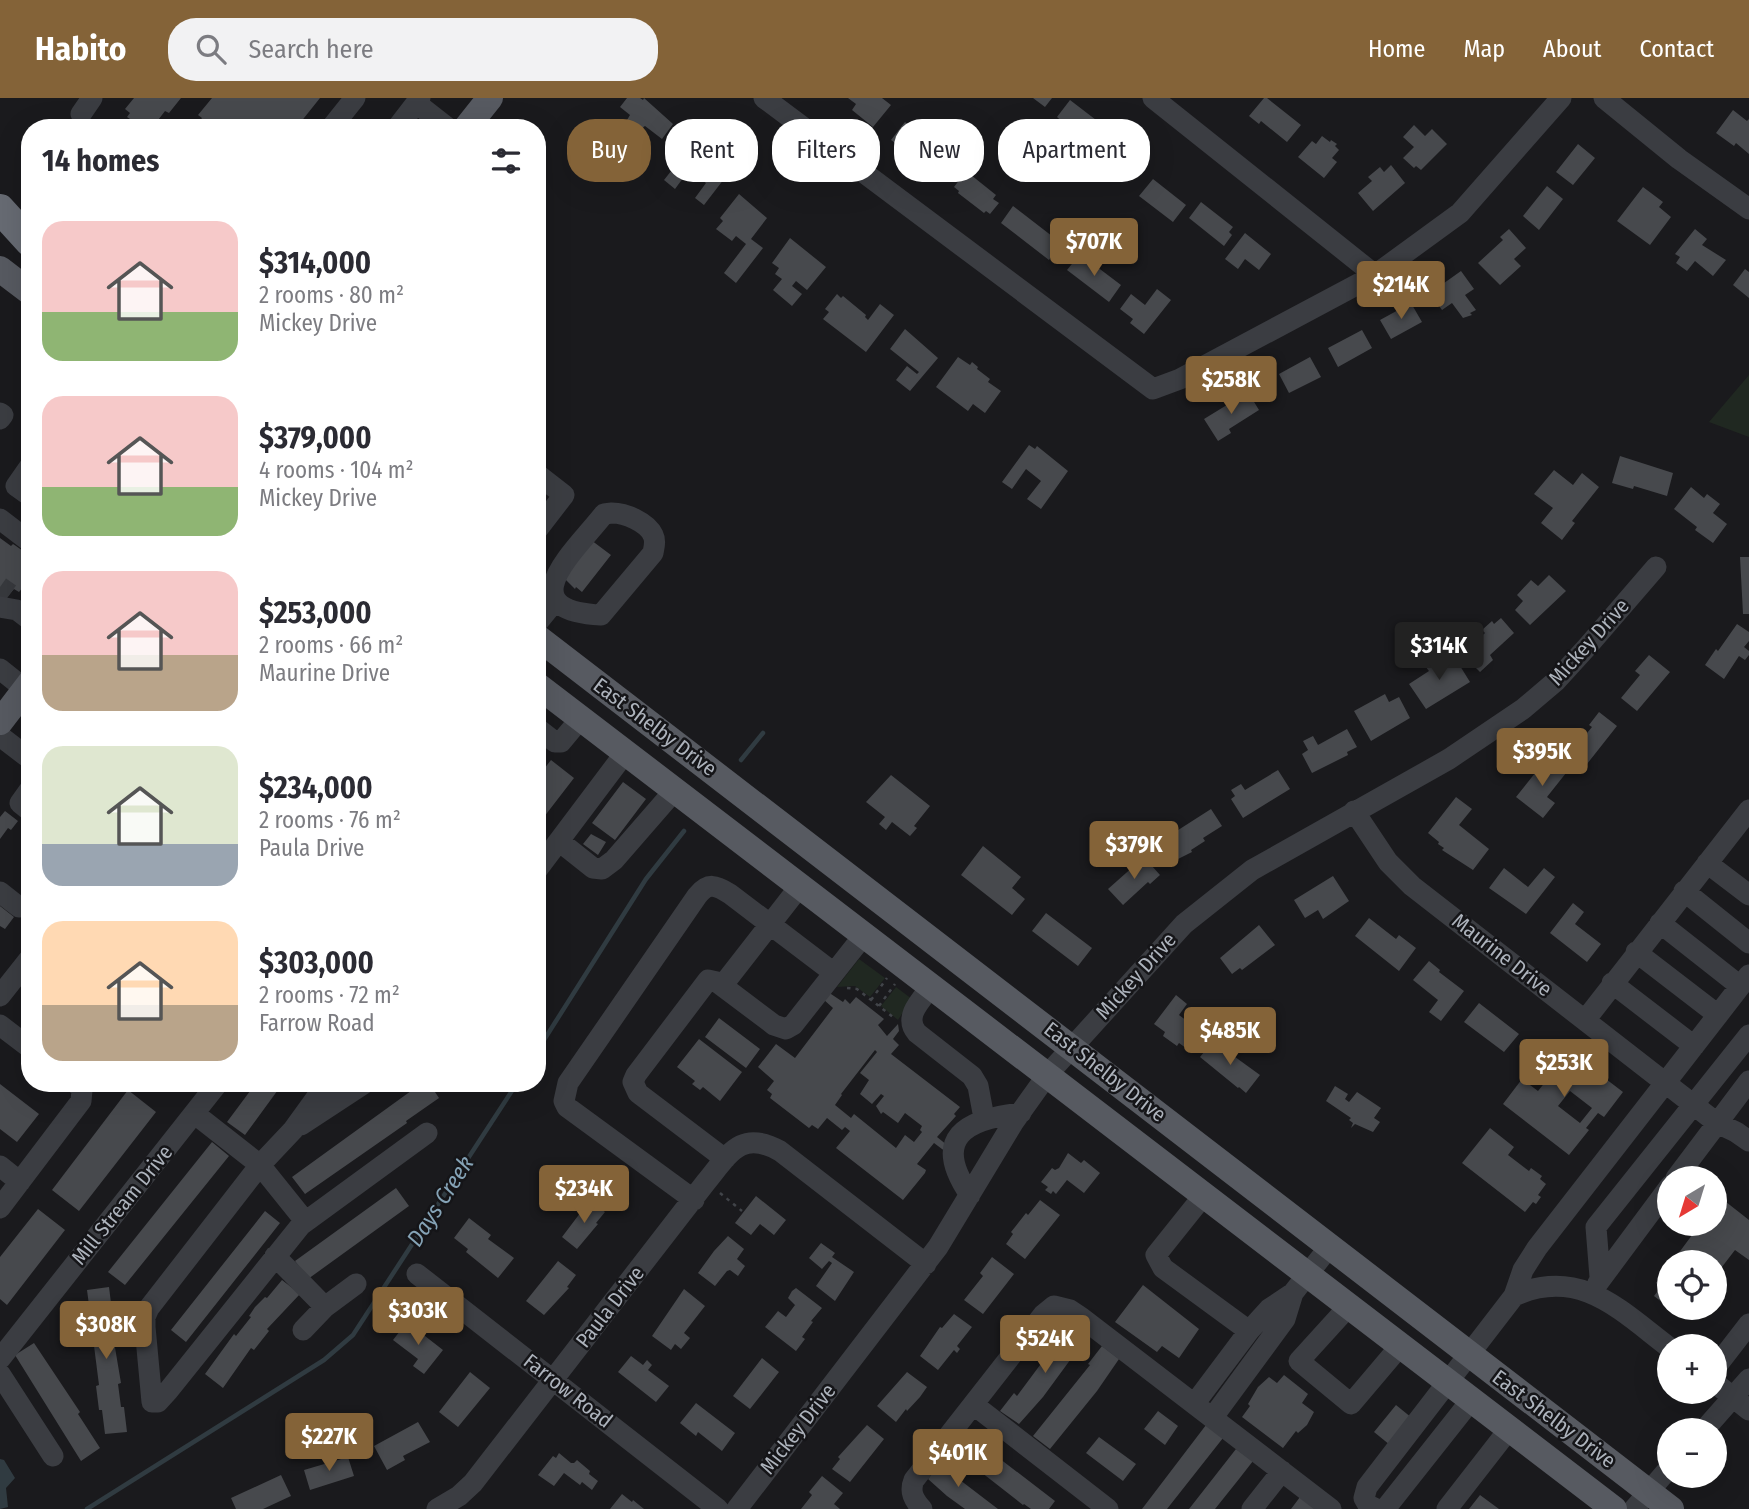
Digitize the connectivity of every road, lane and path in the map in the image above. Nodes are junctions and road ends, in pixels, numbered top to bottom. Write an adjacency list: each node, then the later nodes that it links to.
1 (355, 98): 8 (street)
2 (490, 98): 11 (main road)
3 (764, 98): 18 (street)
4 (1153, 98): 18 (street)
5 (1561, 98): 18 (street)
6 (1604, 98): 13 (street)
7 (419, 101): 9 (street); 10 (street)
8 (338, 119)
9 (404, 119)
10 (438, 119)
11 (473, 119)
12 (0, 209): 15 (highway)
13 (1749, 209)
14 (0, 222): 16 (main road)
15 (21, 234)
16 (21, 237)
17 (0, 269): 19 (main road)
18 (1376, 275)
19 (21, 285)
20 (0, 413): 21 (street)
21 (0, 419)
22 (546, 481): 25 (street)
23 (21, 492): 24 (street)
24 (0, 508)
25 (546, 518)
26 (0, 519): 27 (street)
27 (21, 535)
28 (1656, 567): 44 (street, Mickey Drive)
29 (555, 601): 29 (street); 30 (street)
30 (546, 612)
31 (546, 645): 77 (main road, East Shelby Drive)
32 (0, 669): 33 (street)
33 (21, 682)
34 (21, 694): 37 (main road)
35 (546, 694): 36 (main road, East Shelby Drive)
36 (580, 718): 38 (street); 41 (main road, East Shelby Drive)
37 (0, 722)
38 (546, 734)
39 (0, 736): 40 (street)
40 (21, 752)
41 (625, 753): 42 (main road, East Shelby Drive); 46 (street)
42 (674, 791): 46 (street); 49 (main road, East Shelby Drive)
43 (1749, 810): 45 (street)
44 (1354, 811): 71 (street, Maurine Drive); 77 (street, Mickey Drive)
45 (1741, 836): 48 (street)
46 (559, 841): 47 (street)
47 (546, 858)
48 (1707, 863): 50 (street); 52 (street)
49 (800, 887): 55 (street); 56 (main road, East Shelby Drive)
50 (1684, 891): 54 (street); 57 (street)
51 (0, 892): 53 (street)
52 (1749, 895)
53 (19, 907)
54 (1660, 923): 58 (street); 61 (street)
55 (771, 925): 62 (street); 65 (street); 98 (street)
56 (864, 935): 62 (street); 66 (main road, East Shelby Drive)
57 (1749, 943)
58 (1636, 952): 63 (street); 70 (street)
59 (21, 969): 67 (street)
60 (887, 978): 68 (path)
61 (1745, 980): 70 (street)
62 (837, 981): 65 (street); 68 (path)
63 (1612, 983): 71 (street); 76 (street)
64 (895, 984): 69 (path)
65 (722, 986): 93 (street)
66 (931, 987): 78 (main road, East Shelby Drive); 88 (street)
67 (0, 996)
68 (871, 1000): 69 (path)
69 (878, 1006): 72 (path)
70 (1718, 1015): 76 (street)
71 (1586, 1020): 80 (street, Maurine Drive)
72 (896, 1023)
73 (0, 1025): 75 (street)
74 (1749, 1035): 85 (street)
75 (21, 1041)
76 (1694, 1045): 80 (street)
77 (1072, 1046): 78 (street, Mickey Drive); 105 (main road, East Shelby Drive)
78 (1048, 1074): 86 (street, Mickey Drive); 100 (main road, East Shelby Drive)
79 (1749, 1081): 89 (street)
80 (1666, 1082): 85 (street, Maurine Drive); 112 (street)
81 (82, 1092): 97 (street)
82 (211, 1092): 87 (street, Mill Stream Drive)
83 (320, 1092): 90 (street)
84 (351, 1092): 90 (street)
85 (1694, 1104): 89 (street, Maurine Drive); 111 (street)
86 (1021, 1113): 88 (street); 99 (street, Mickey Drive)
87 (195, 1114): 94 (street); 123 (street, Mill Stream Drive)
88 (984, 1118): 99 (street)
89 (1717, 1123): 92 (street, Maurine Drive); 96 (street)
90 (293, 1130): 94 (street)
91 (427, 1133): 104 (street)
92 (1747, 1135)
93 (725, 1159): 98 (street, Paula Drive); 107 (street, Paula Drive)
94 (260, 1165): 104 (street); 106 (street)
95 (0, 1166): 97 (street)
96 (1685, 1166)
97 (20, 1182): 102 (street)
98 (700, 1191): 103 (path); 126 (street, Paula Drive)
99 (970, 1195): 107 (street, Mickey Drive)
100 (1205, 1195): 110 (main road, East Shelby Drive); 117 (street)
101 (1657, 1204): 111 (street)
102 (0, 1208)
103 (742, 1211)
104 (305, 1221): 106 (street)
105 (1330, 1246): 110 (street); 122 (main road, East Shelby Drive)
106 (275, 1256): 114 (street)
107 (926, 1264): 142 (street, Mickey Drive)
108 (417, 1274): 126 (street, Farrow Road)
109 (356, 1284): 114 (street)
110 (1300, 1284): 113 (main road, East Shelby Drive); 117 (street); 121 (street)
111 (1597, 1285): 112 (street); 118 (street)
112 (1514, 1296): 122 (street)
113 (1349, 1306): 119 (main road, East Shelby Drive); 119 (street)
114 (325, 1307): 116 (street)
115 (1749, 1324): 120 (street)
116 (303, 1330)
117 (1245, 1336): 121 (street); 130 (street)
118 (1657, 1337)
119 (1401, 1345): 127 (main road, East Shelby Drive)
120 (1727, 1352)
121 (1259, 1355): 133 (street)
122 (1470, 1355): 127 (street); 139 (main road, East Shelby Drive)
123 (0, 1359)
124 (0, 1374): 136 (street)
125 (1749, 1379): 131 (street)
126 (554, 1380): 140 (street, Paula Drive); 141 (street, Farrow Road)
127 (1449, 1382): 129 (main road, East Shelby Drive); 147 (street)
128 (1727, 1393): 131 (street)
129 (1472, 1399): 135 (main road, East Shelby Drive); 148 (street)
130 (1195, 1403): 132 (street); 133 (street)
131 (1741, 1404): 134 (street)
132 (974, 1405): 143 (street); 144 (street)
133 (1213, 1416): 137 (street)
134 (1721, 1418)
135 (1510, 1429): 149 (street); 150 (main road, East Shelby Drive)
136 (52, 1455)
137 (1282, 1471): 145 (street); 146 (street)
138 (1657, 1482): 139 (street)
139 (1641, 1500): 151 (main road, East Shelby Drive)
140 (437, 1509)
141 (718, 1509)
142 (737, 1509)
143 (922, 1509)
144 (1108, 1509)
145 (1252, 1509)
146 (1331, 1509)
147 (1376, 1509)
148 (1385, 1509)
149 (1447, 1509)
150 (1614, 1509)
151 (1671, 1509)

